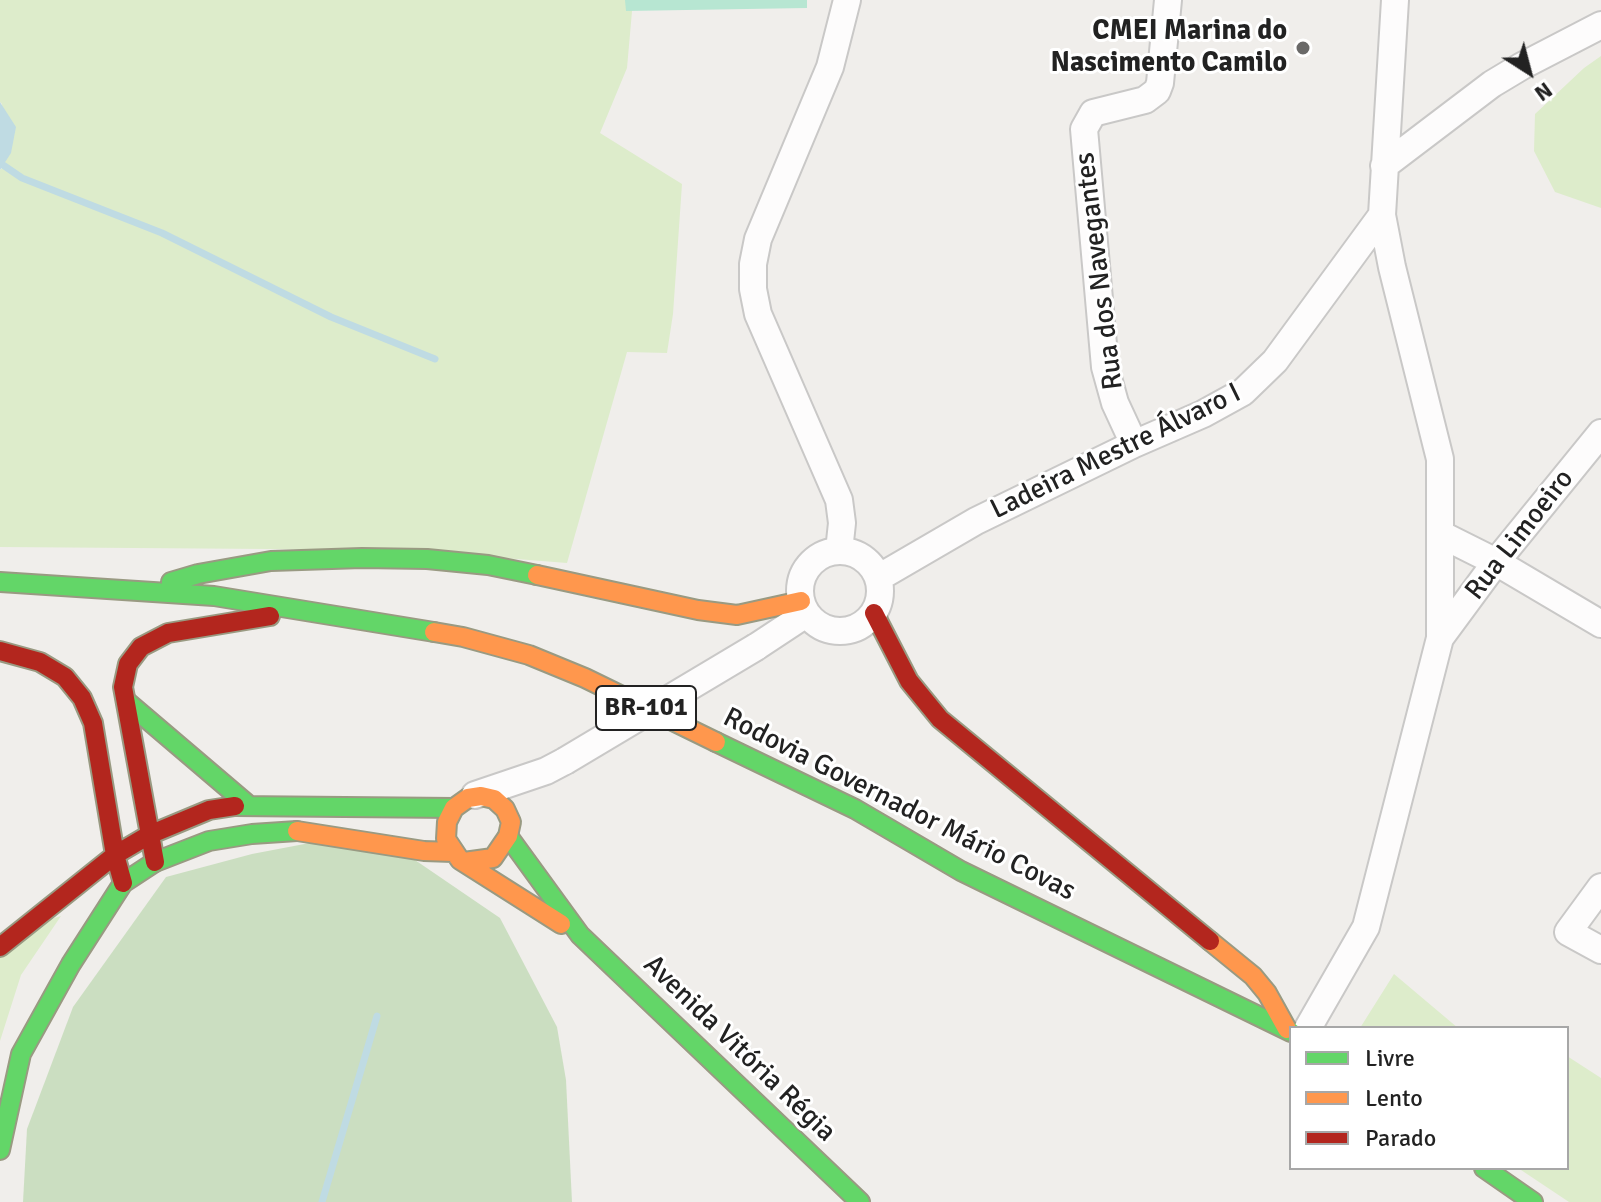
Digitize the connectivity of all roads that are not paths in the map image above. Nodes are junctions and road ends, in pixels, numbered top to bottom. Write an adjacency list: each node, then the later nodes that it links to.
1 (847, 0): 10 (street)
2 (1168, 0): 8 (street, Rua dos Navegantes)
3 (1395, 0): 5 (street)
4 (1601, 25): 5 (street)
5 (1384, 166): 6 (street)
6 (1382, 215): 8 (street, Ladeira Mestre Álvaro I); 9 (street)
7 (1601, 433): 11 (street, Rua Limoeiro)
8 (1134, 444): 12 (street, Ladeira Mestre Álvaro I)
9 (1442, 535): 11 (street); 19 (street)
10 (839, 551): 12 (street); 15 (street)
11 (1496, 562): 18 (street); 19 (street, Rua Limoeiro)
12 (878, 578): 17 (street)
13 (0, 582): 14 (main road, Rodovia Governador Mário Covas / BR-101)
14 (147, 590): 15 (main road); 16 (main road, Rodovia Governador Mário Covas / BR-101)
15 (804, 608): 17 (street); 22 (street, bridge)
16 (306, 610): 21 (main road); 37 (main road, Rodovia Governador Mário Covas / BR-101)
17 (874, 613): 35 (main road)
18 (1601, 624)
19 (1440, 638): 36 (street)
20 (0, 651): 27 (main road)
21 (126, 701): 24 (main road); 26 (main road)
22 (556, 766): 23 (street); 25 (street)
23 (461, 803): 24 (main road); 25 (main road); 28 (main road)
24 (247, 804): 26 (main road)
25 (510, 829): 28 (main road); 32 (main road, Avenida Vitória Régia)
26 (149, 835): 27 (main road); 29 (main road)
27 (115, 855): 30 (main road); 33 (main road)
28 (458, 857): 29 (main road); 32 (main road, Avenida Vitória Régia)
29 (155, 862): 30 (main road)
30 (123, 883): 38 (main road)
31 (1601, 887): 34 (street)
32 (580, 935): 42 (main road, Avenida Vitória Régia)
33 (0, 947)
34 (1601, 950)
35 (1292, 1026)
36 (1298, 1026)
37 (1289, 1027)
38 (21, 1054): 39 (main road); 40 (main road)
39 (0, 1058)
40 (0, 1150)
41 (1487, 1170): 43 (main road)
42 (860, 1202)
43 (1533, 1202)

